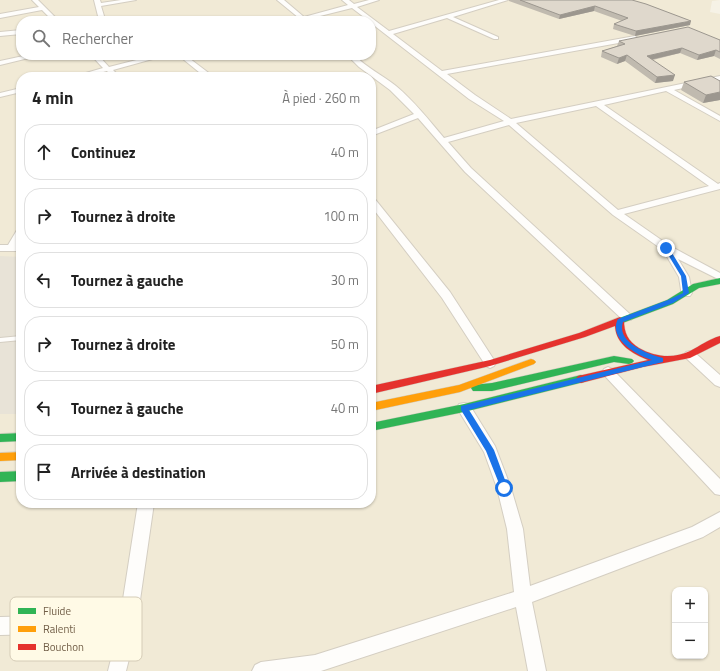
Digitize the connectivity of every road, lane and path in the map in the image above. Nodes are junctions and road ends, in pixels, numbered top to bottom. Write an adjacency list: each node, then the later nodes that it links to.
1 (35, 0): 9 (street)
2 (133, 0): 7 (street)
3 (280, 0): 13 (street)
4 (344, 0): 8 (street)
5 (376, 0): 8 (street)
6 (505, 0): 16 (street)
7 (98, 2): 12 (street)
8 (352, 6): 14 (street); 15 (street)
9 (44, 8): 10 (street); 11 (street)
10 (0, 16)
11 (51, 16)
12 (101, 16)
13 (299, 16)
14 (318, 16)
15 (366, 16)
16 (447, 16): 19 (street); 22 (street)
17 (376, 24): 19 (street)
18 (16, 32): 20 (street)
19 (389, 33): 34 (street)
20 (0, 34)
21 (641, 37): 34 (street)
22 (496, 38)
23 (16, 60): 28 (street)
24 (99, 60): 29 (street)
25 (144, 60): 29 (street)
26 (188, 60): 32 (street)
27 (355, 60): 33 (street)
28 (0, 63)
29 (109, 69): 30 (street); 31 (street)
30 (97, 72)
31 (112, 72)
32 (203, 72)
33 (370, 72)
34 (441, 73): 43 (street)
35 (376, 76): 41 (street)
36 (719, 78): 37 (street)
37 (667, 89): 40 (street); 42 (street)
38 (16, 91): 39 (street)
39 (0, 95)
40 (598, 104): 43 (street); 46 (street)
41 (419, 116): 44 (street); 45 (street)
42 (720, 119)
43 (510, 122): 45 (street); 48 (street)
44 (376, 132)
45 (442, 141): 55 (street)
46 (718, 186): 48 (street)
47 (376, 206): 64 (street)
48 (616, 213): 51 (street)
49 (16, 239): 50 (street)
50 (10, 248)
51 (666, 248): 52 (street); 54 (street)
52 (720, 277)
53 (720, 281): 54 (main road)
54 (686, 293): 55 (main road)
55 (624, 319): 56 (main road); 63 (main road)
56 (604, 326): 60 (main road); 64 (main road)
57 (16, 338): 59 (lane)
58 (720, 339): 61 (main road)
59 (0, 340)
60 (567, 350)
61 (690, 355): 63 (main road); 67 (street)
62 (538, 359): 68 (main road)
63 (661, 360): 65 (main road)
64 (490, 363): 69 (main road)
65 (643, 364): 66 (main road); 68 (main road)
66 (608, 372): 71 (main road); 79 (street)
67 (720, 382)
68 (460, 388): 70 (main road)
69 (376, 389)
70 (376, 406)
71 (464, 408): 72 (main road); 83 (street)
72 (376, 426)
73 (16, 437): 74 (main road)
74 (0, 438)
75 (16, 456): 76 (main road)
76 (0, 457)
77 (16, 476): 78 (main road)
78 (0, 477)
79 (720, 489)
80 (145, 508): 82 (street)
81 (720, 519): 83 (street)
82 (132, 597)
83 (523, 597): 87 (street); 90 (street)
84 (0, 626): 85 (street)
85 (10, 626)
86 (120, 661): 88 (street)
87 (315, 667): 89 (street)
88 (117, 671)
89 (261, 671)
90 (537, 671)

